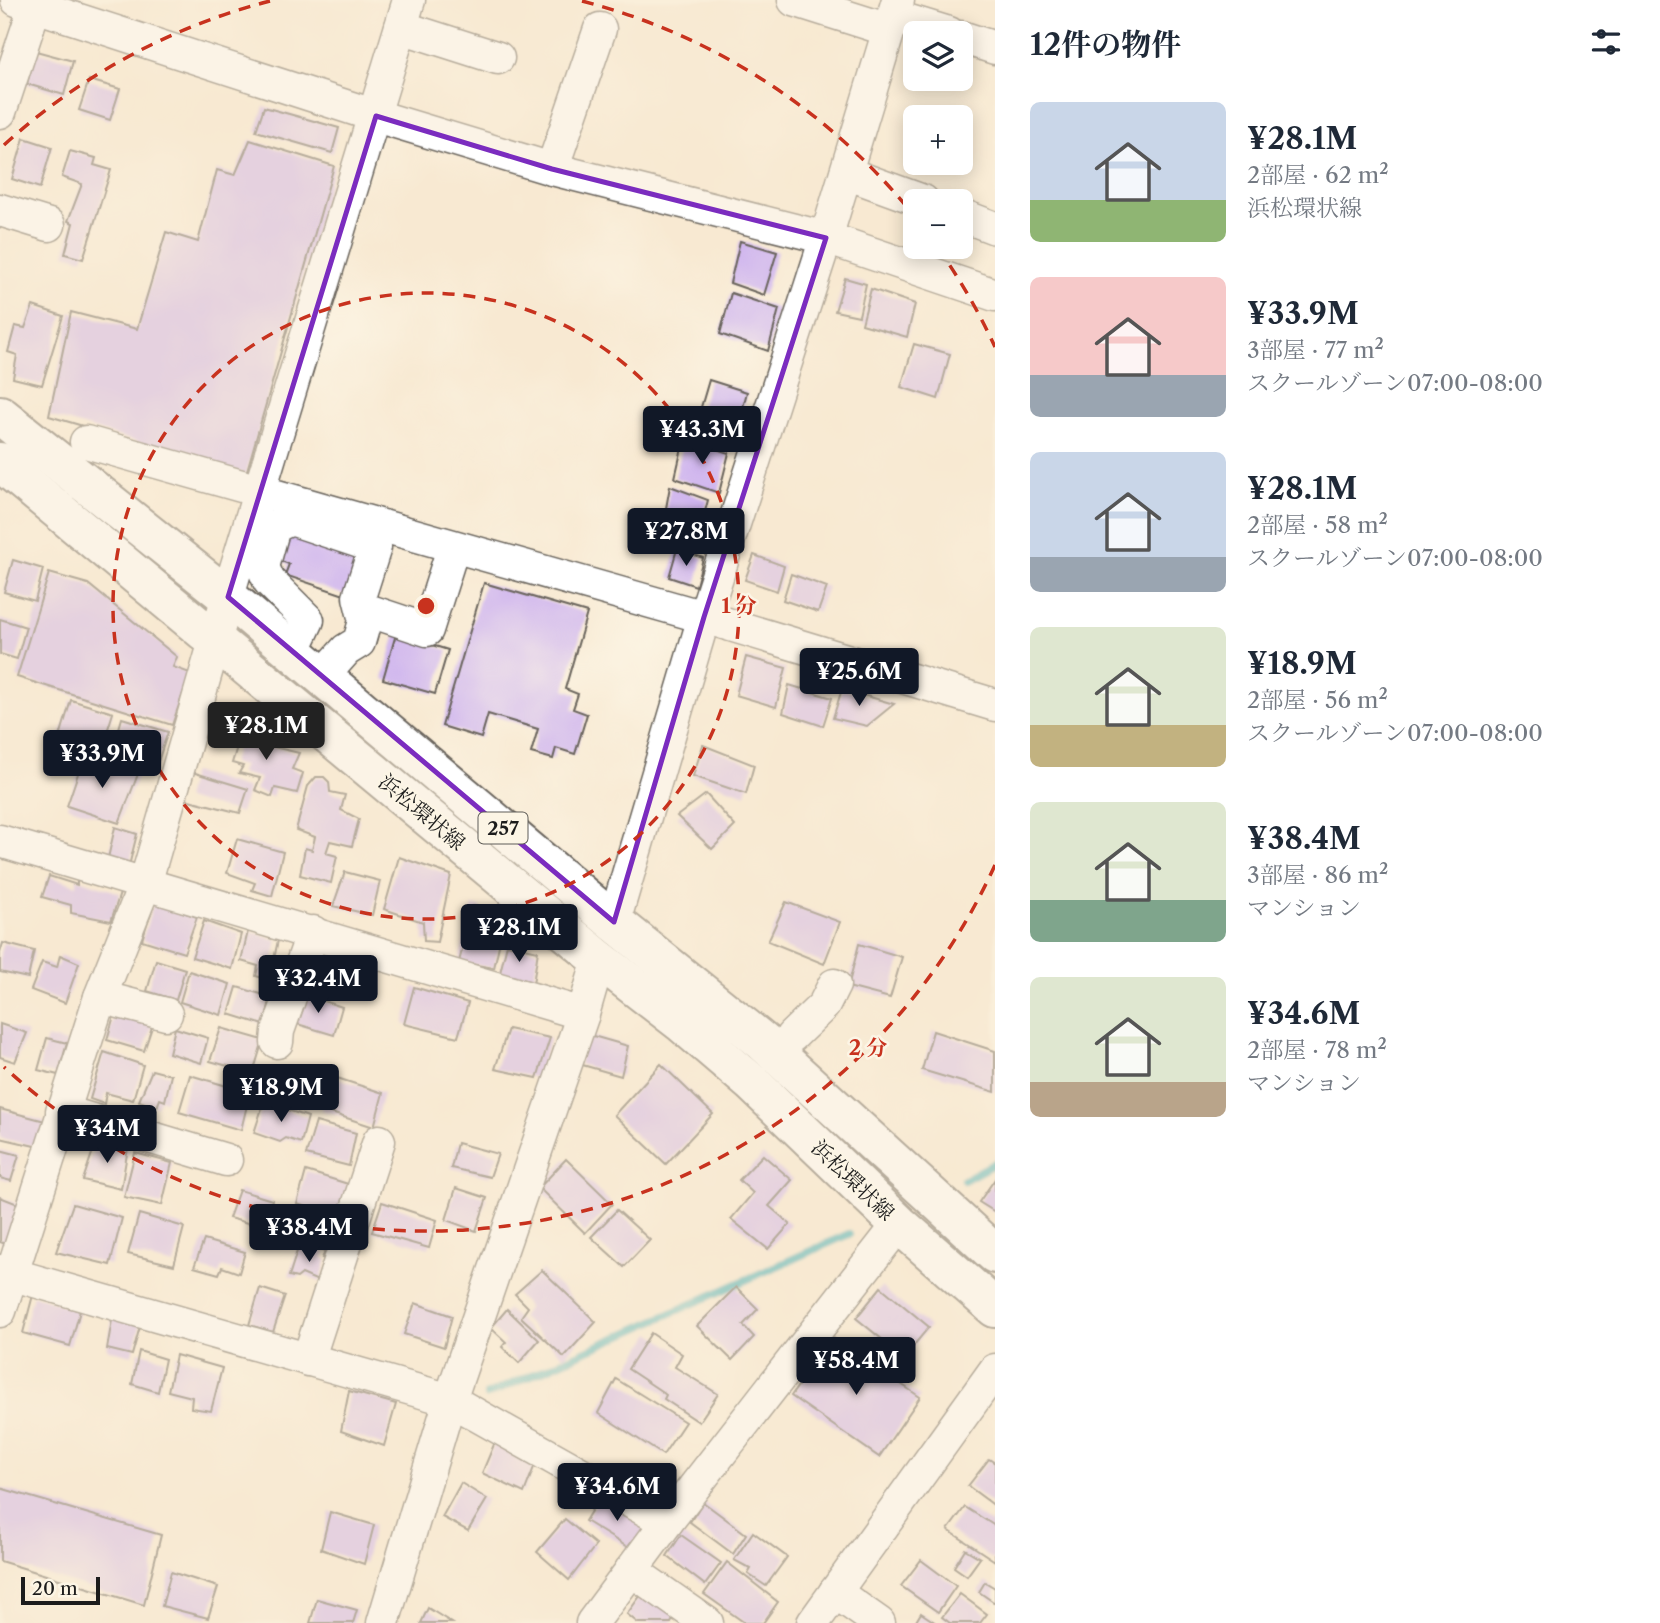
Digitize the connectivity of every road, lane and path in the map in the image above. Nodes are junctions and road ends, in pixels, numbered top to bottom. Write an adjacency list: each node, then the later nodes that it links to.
1 (794, 0): 4 (street)
2 (26, 3): 10 (street); 11 (street)
3 (405, 13): 9 (street); 11 (street)
4 (894, 15): 5 (street); 13 (street)
5 (912, 21)
6 (600, 29): 12 (street)
7 (973, 41): 8 (street)
8 (995, 48)
9 (498, 58)
10 (0, 111)
11 (376, 116): 12 (street); 24 (street)
12 (552, 169): 19 (street)
13 (846, 173): 14 (street); 19 (street)
14 (903, 194)
15 (0, 210): 17 (street)
16 (973, 220): 18 (street)
17 (49, 225)
18 (995, 228)
19 (826, 238): 20 (street); 29 (street)
20 (995, 295)
21 (0, 415): 27 (highway, 浜松環状線 / 257)
22 (86, 442): 24 (street)
23 (0, 462): 30 (highway, 浜松環状線 / 257)
24 (260, 491): 25 (street); 27 (street)
25 (387, 528): 26 (street); 28 (street)
26 (453, 548): 28 (street); 29 (street)
27 (228, 597): 30 (street); 31 (highway, 浜松環状線 / 257)
28 (366, 615): 31 (street); 32 (street)
29 (704, 617): 33 (street); 36 (street)
30 (216, 642): 35 (street); 38 (highway, 浜松環状線 / 257)
31 (293, 652): 32 (highway, 浜松環状線 / 257)
32 (322, 677): 36 (highway, 浜松環状線 / 257)
33 (995, 705)
34 (0, 841): 35 (street)
35 (145, 884): 37 (street); 40 (street)
36 (614, 922): 49 (highway, 浜松環状線 / 257)
37 (313, 932): 42 (street); 44 (street)
38 (599, 959): 42 (street); 48 (highway, 浜松環状線 / 257)
39 (834, 985): 43 (street)
40 (100, 997): 41 (street); 45 (street)
41 (166, 1014)
42 (583, 1014): 55 (street)
43 (792, 1036)
44 (277, 1042)
45 (62, 1111): 47 (street); 50 (street)
46 (379, 1142): 53 (street)
47 (226, 1160)
48 (899, 1224): 51 (highway, 浜松環状線 / 257); 56 (street)
49 (995, 1254)
50 (6, 1272): 52 (street); 53 (street)
51 (995, 1308)
52 (0, 1311)
53 (308, 1360): 55 (street)
54 (995, 1370): 58 (street)
55 (450, 1400): 56 (street); 59 (street)
56 (667, 1522): 57 (street)
57 (631, 1570): 60 (street); 61 (street)
58 (835, 1592): 62 (street); 63 (street)
59 (383, 1623)
60 (592, 1623)
61 (707, 1623)
62 (813, 1623)
63 (878, 1623)

